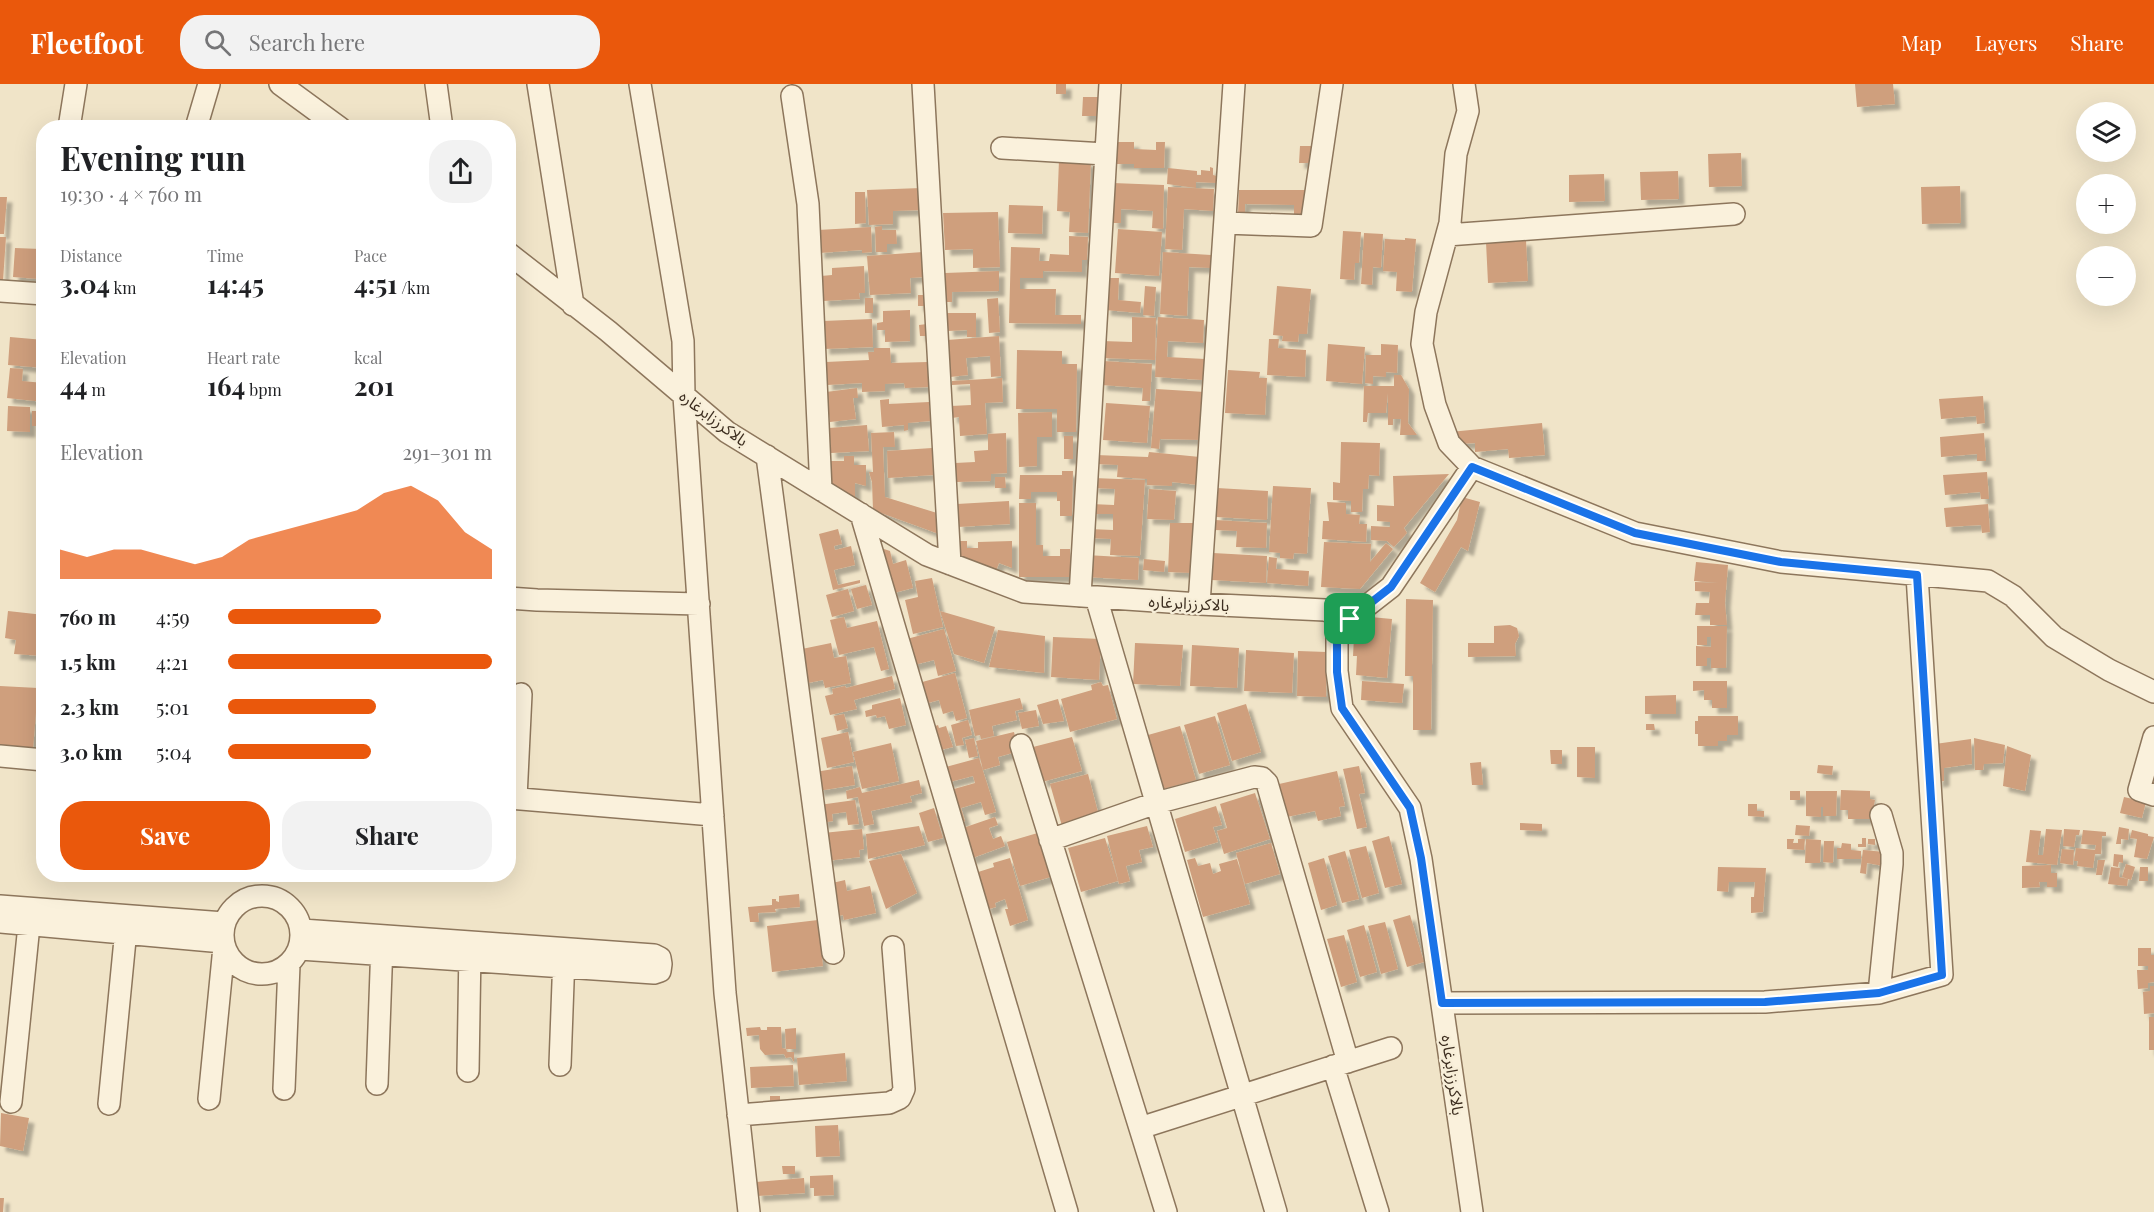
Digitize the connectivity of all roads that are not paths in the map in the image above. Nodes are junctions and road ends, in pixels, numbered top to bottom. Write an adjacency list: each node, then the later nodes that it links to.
1 (76, 84): 13 (street)
2 (209, 84): 14 (street)
3 (280, 84): 15 (street)
4 (436, 84): 16 (street)
5 (538, 84): 25 (street)
6 (640, 84): 26 (street)
7 (923, 84): 31 (street)
8 (1110, 84): 18 (street)
9 (1234, 84): 20 (street)
10 (1332, 84): 20 (street)
11 (1464, 84): 21 (street)
12 (792, 96): 29 (street)
13 (70, 120)
14 (198, 120)
15 (329, 120)
16 (441, 120)
17 (1002, 148): 18 (street)
18 (1105, 154): 33 (street)
19 (1734, 214): 21 (street)
20 (1225, 223): 36 (street)
21 (1447, 235): 28 (street)
22 (516, 259): 25 (street, بالاکرززابرغاره)
23 (36, 290): 24 (street)
24 (0, 291)
25 (573, 305): 26 (street, بالاکرززابرغاره)
26 (684, 396): 27 (street, بالاکرززابرغاره); 35 (street)
27 (766, 456): 29 (street, بالاکرززابرغاره); 60 (street)
28 (1472, 467): 32 (street); 37 (street)
29 (821, 490): 30 (street, بالاکرززابرغاره)
30 (861, 514): 31 (street, بالاکرززابرغاره); 78 (street)
31 (950, 564): 33 (street, بالاکرززابرغاره)
32 (1917, 575): 38 (street); 63 (street)
33 (1088, 597): 36 (street, بالاکرززابرغاره); 47 (street)
34 (516, 599): 35 (street)
35 (699, 604): 48 (street)
36 (1199, 604): 37 (street, بالاکرززابرغاره)
37 (1350, 619): 64 (street, بالاکرززابرغاره)
38 (2154, 692)
39 (521, 694): 42 (street)
40 (2154, 737): 45 (street)
41 (1021, 746): 50 (street)
42 (516, 752)
43 (0, 756): 44 (street)
44 (36, 759)
45 (2154, 795)
46 (516, 798): 48 (street)
47 (1156, 803): 50 (street); 66 (street); 71 (street)
48 (713, 815): 75 (street)
49 (1881, 815): 63 (street)
50 (1050, 840): 76 (street)
51 (0, 906): 54 (street)
52 (0, 922): 53 (street)
53 (29, 925): 54 (street); 73 (street)
54 (126, 925): 55 (street); 74 (street)
55 (224, 937): 58 (street); 58 (street); 72 (street)
56 (382, 945): 58 (street); 59 (street); 69 (street)
57 (893, 947): 75 (street)
58 (297, 948): 70 (street)
59 (470, 952): 61 (street); 68 (street)
60 (833, 953)
61 (564, 958): 62 (street); 67 (street)
62 (610, 961)
63 (1879, 993): 64 (street)
64 (1442, 1003): 82 (street, بالاکرززابرغاره)
65 (1391, 1048): 66 (street)
66 (1340, 1064): 71 (street); 81 (street)
67 (560, 1065)
68 (468, 1071)
69 (377, 1083)
70 (284, 1089)
71 (1241, 1096): 76 (street); 80 (street)
72 (209, 1099)
73 (11, 1102)
74 (109, 1104)
75 (738, 1115): 77 (street)
76 (1140, 1128): 79 (street)
77 (749, 1212)
78 (1068, 1212)
79 (1166, 1212)
80 (1276, 1212)
81 (1378, 1212)
82 (1472, 1212)

